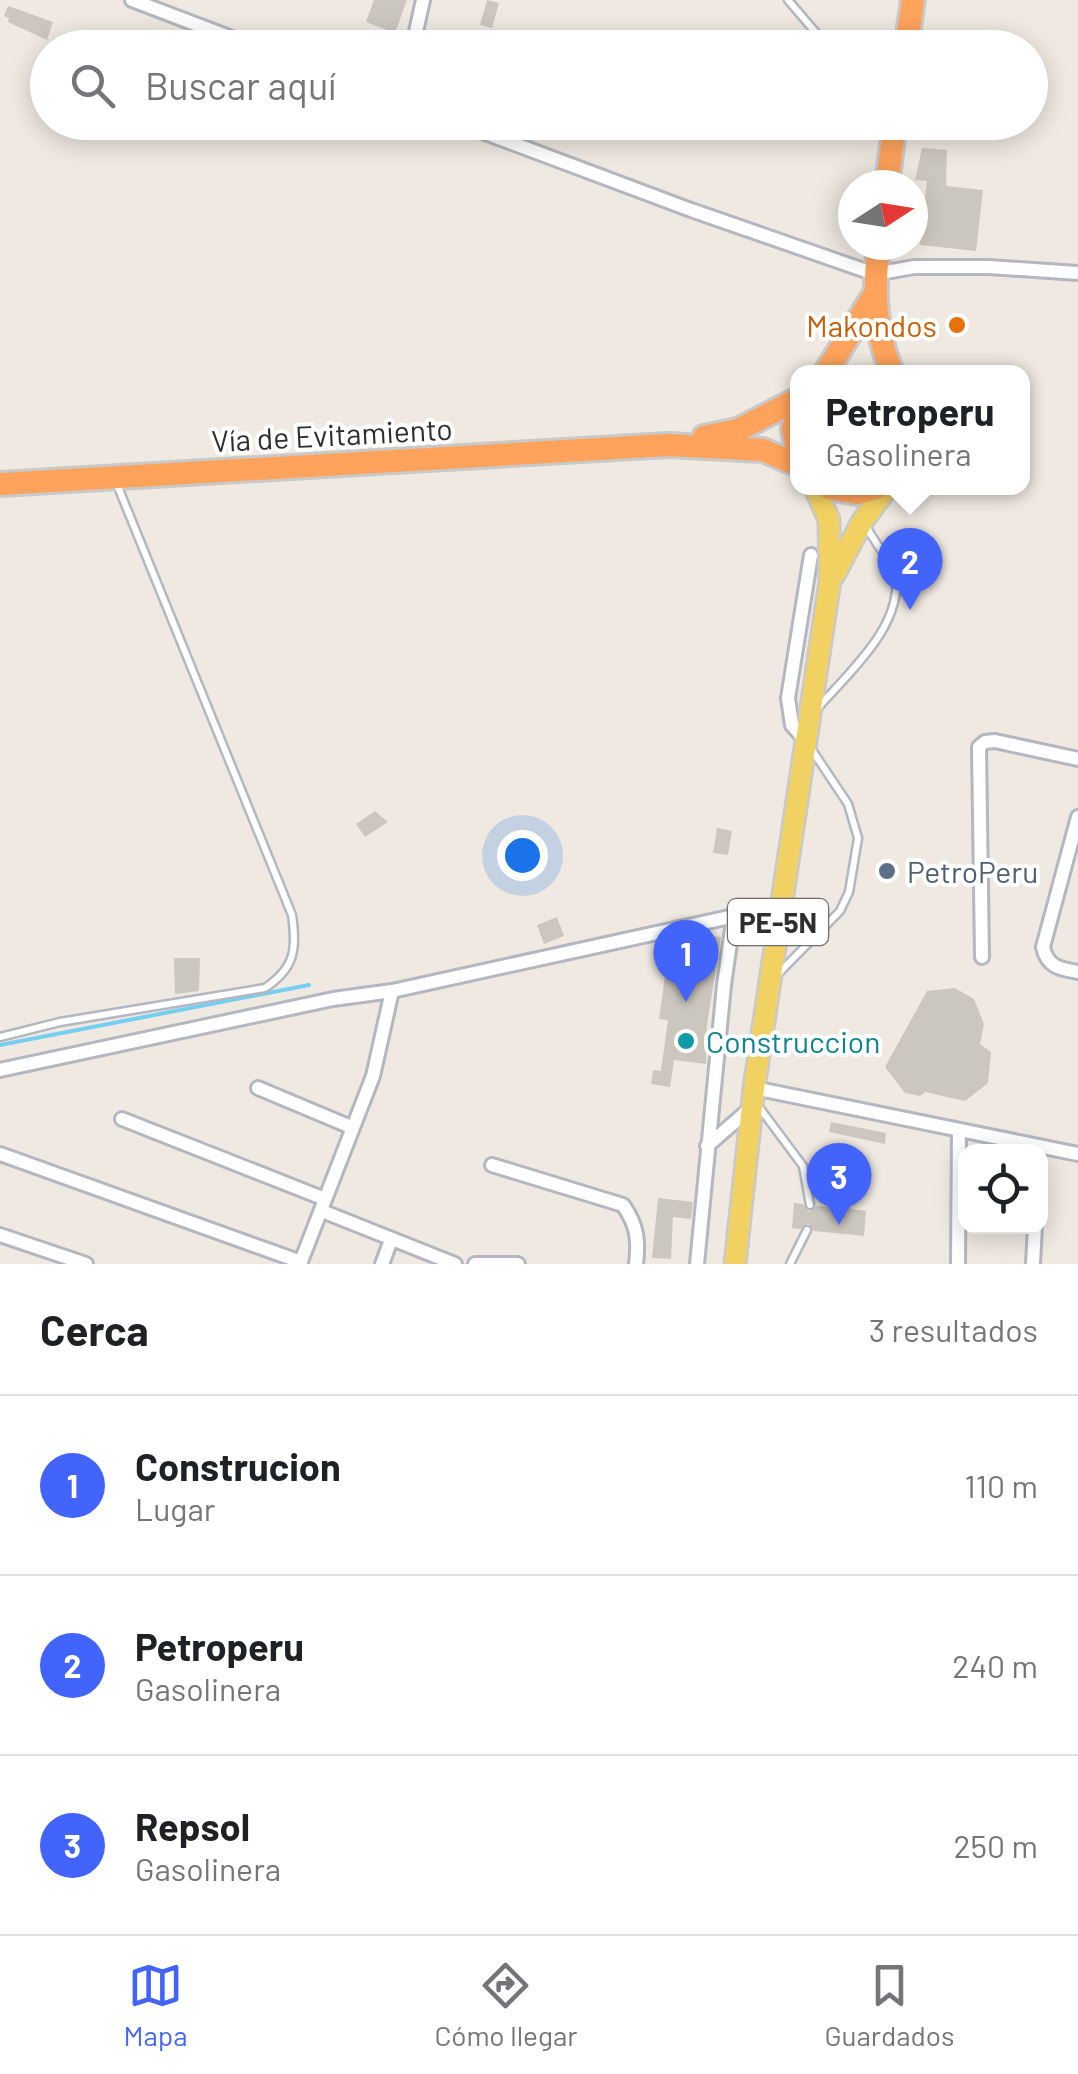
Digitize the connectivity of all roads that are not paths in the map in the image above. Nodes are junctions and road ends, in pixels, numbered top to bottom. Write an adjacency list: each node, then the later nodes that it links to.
1 (132, 0): 5 (street)
2 (423, 0): 6 (street)
3 (788, 0): 7 (lane)
4 (913, 0): 8 (highway)
5 (211, 30)
6 (417, 30)
7 (814, 30)
8 (909, 30)
9 (504, 140): 14 (street)
10 (893, 140): 11 (highway)
11 (889, 170)
12 (877, 260): 14 (highway)
13 (1078, 273): 14 (street)
14 (875, 284): 15 (highway); 16 (highway)
15 (830, 365)
16 (890, 365)
17 (790, 403): 18 (highway, Vía de Evitamiento)
18 (668, 445): 19 (highway, Vía de Evitamiento); 20 (highway, Vía de Evitamiento)
19 (790, 462)
20 (114, 476): 21 (highway, Vía de Evitamiento); 37 (lane)
21 (0, 484)
22 (818, 495): 26 (main road, PE-5N)
23 (882, 495): 24 (main road, PE-5N)
24 (862, 522): 26 (main road, PE-5N); 27 (lane)
25 (811, 555): 28 (street)
26 (830, 581): 27 (main road, PE-5N)
27 (809, 719): 28 (main road, PE-5N)
28 (806, 741): 31 (main road, PE-5N); 35 (lane)
29 (1078, 759): 33 (street)
30 (1078, 817): 34 (street)
31 (780, 906): 32 (street); 35 (main road, PE-5N)
32 (734, 915): 36 (street); 45 (street)
33 (982, 956)
34 (1078, 972)
35 (769, 983): 40 (main road, PE-5N)
36 (392, 991): 38 (street); 42 (street)
37 (0, 1036)
38 (0, 1070)
39 (258, 1088): 42 (street)
40 (753, 1098): 43 (street); 45 (street); 51 (lane); 64 (main road, PE-5N)
41 (122, 1119): 50 (street)
42 (351, 1127): 50 (street)
43 (959, 1130): 44 (street); 66 (street)
44 (1017, 1144)
45 (707, 1146): 63 (street)
46 (1048, 1150): 48 (street)
47 (0, 1154): 56 (street)
48 (1078, 1154)
49 (492, 1165): 62 (street)
50 (323, 1205): 55 (street); 56 (street)
51 (810, 1205)
52 (807, 1230): 65 (lane)
53 (1034, 1234): 67 (street)
54 (0, 1235): 57 (street)
55 (392, 1240): 58 (street); 59 (street)
56 (301, 1263)
57 (86, 1264)
58 (382, 1264)
59 (455, 1264)
60 (474, 1264): 61 (street)
61 (518, 1264)
62 (636, 1264)
63 (698, 1264)
64 (734, 1264)
65 (790, 1264)
66 (958, 1264)
67 (1034, 1264)

